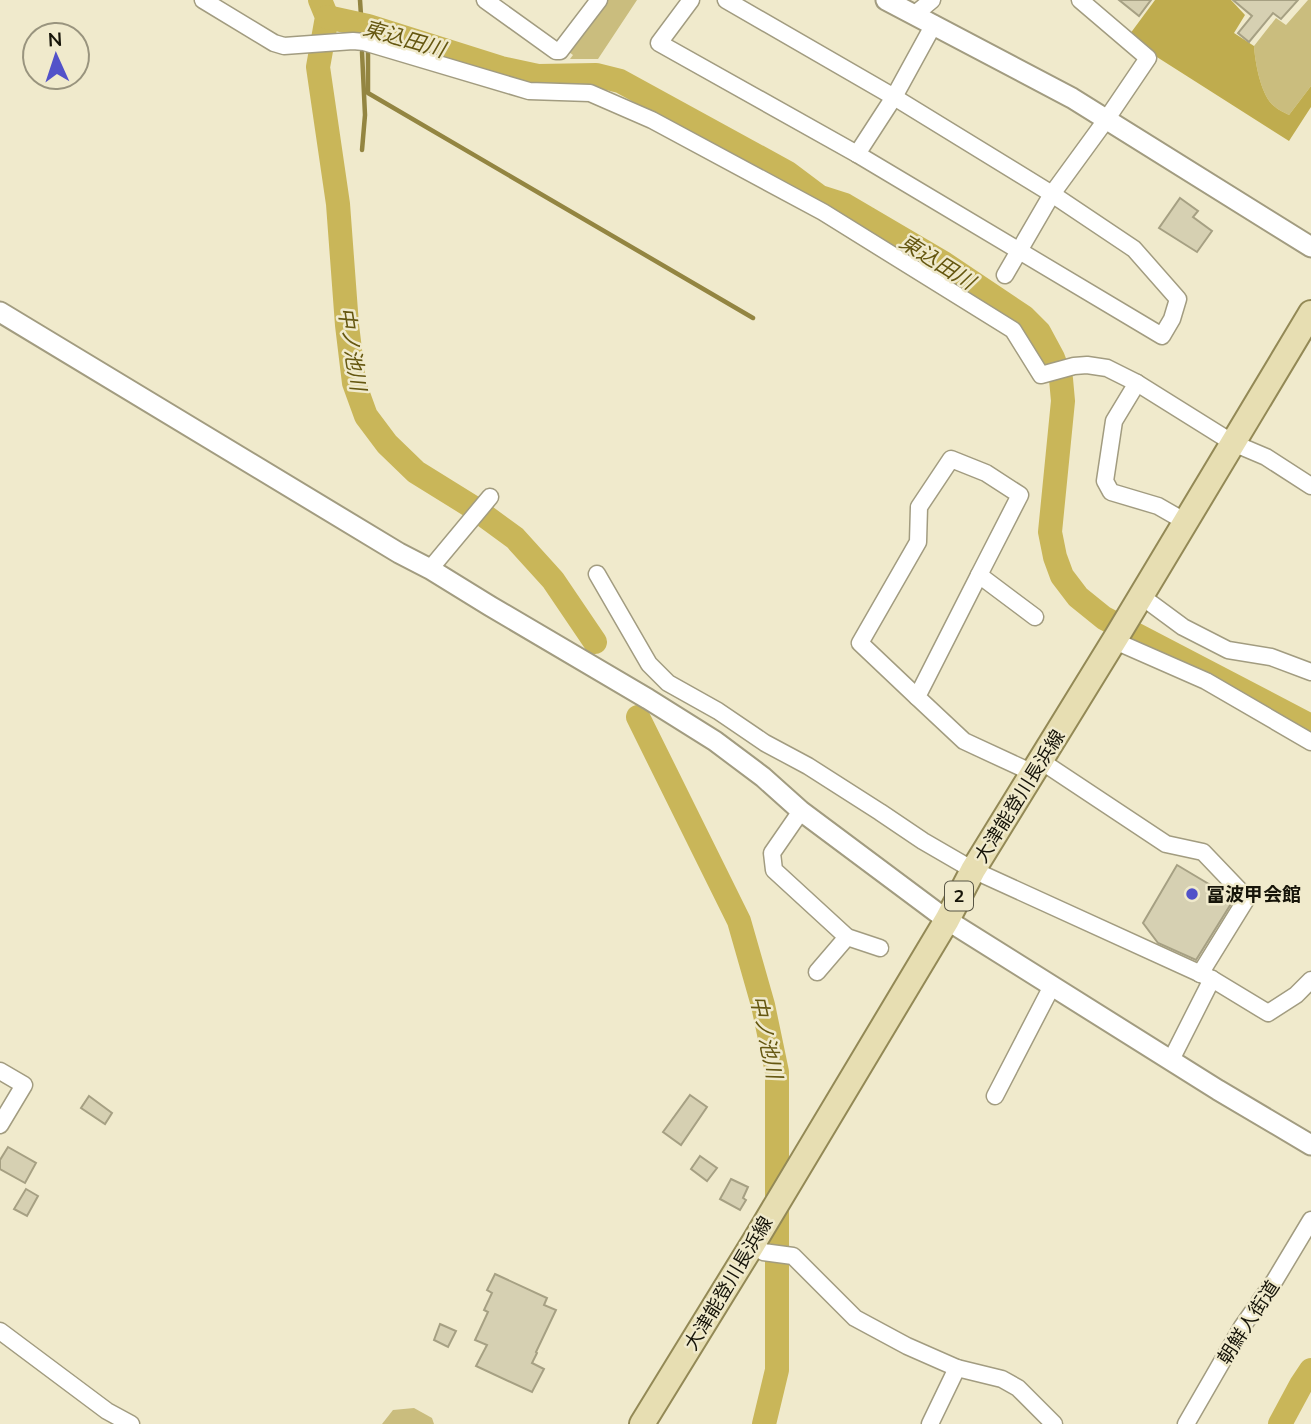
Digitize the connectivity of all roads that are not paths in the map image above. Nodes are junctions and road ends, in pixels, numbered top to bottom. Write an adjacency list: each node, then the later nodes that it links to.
1 (203, 0): 20 (street)
2 (485, 0): 3 (street)
3 (599, 0)
4 (691, 0): 13 (street)
5 (726, 0): 11 (street)
6 (886, 0): 9 (street)
7 (932, 0): 9 (street)
8 (1080, 0): 12 (street)
9 (914, 15): 10 (street)
10 (934, 24): 11 (street); 12 (street)
11 (894, 97): 13 (street); 14 (street)
12 (1106, 120): 14 (street); 15 (street)
13 (857, 154): 16 (street)
14 (1052, 194): 16 (street); 16 (street)
15 (1311, 247)
16 (1019, 251): 17 (street)
17 (1005, 275)
18 (0, 313): 25 (street)
19 (1311, 313): 21 (main road, 大津能登川長浜線 / 2)
20 (1137, 383): 21 (street); 24 (street)
21 (1233, 443): 22 (street); 24 (main road, 大津能登川長浜線 / 2)
22 (1311, 486)
23 (490, 497): 25 (street)
24 (1186, 522): 28 (main road, 大津能登川長浜線 / 2)
25 (430, 569): 35 (street)
26 (597, 574): 36 (street)
27 (979, 575): 29 (street); 32 (street); 32 (street)
28 (1137, 604): 30 (main road, 大津能登川長浜線 / 2); 31 (street)
29 (1035, 617)
30 (1116, 638): 33 (street); 34 (main road, 大津能登川長浜線 / 2)
31 (1311, 672)
32 (917, 697): 34 (street)
33 (1311, 742)
34 (1037, 767): 36 (main road, 大津能登川長浜線 / 2); 41 (street)
35 (801, 811): 37 (street); 38 (street)
36 (973, 870): 37 (main road, 大津能登川長浜線 / 2); 41 (street)
37 (947, 920): 43 (street); 50 (main road, 大津能登川長浜線 / 2)
38 (847, 937): 39 (street); 40 (street)
39 (880, 948)
40 (817, 972)
41 (1206, 977): 42 (street); 44 (street)
42 (1311, 980)
43 (1052, 986): 44 (street); 46 (street)
44 (1171, 1060): 48 (street)
45 (0, 1071): 47 (street)
46 (995, 1096)
47 (0, 1125)
48 (1311, 1145)
49 (1311, 1220): 57 (street, 朝鮮人街道)
50 (759, 1242): 52 (street); 54 (main road, 大津能登川長浜線 / 2)
51 (0, 1331): 53 (street)
52 (957, 1368): 55 (street); 56 (street)
53 (131, 1424)
54 (642, 1424)
55 (930, 1424)
56 (1054, 1424)
57 (1186, 1424)

